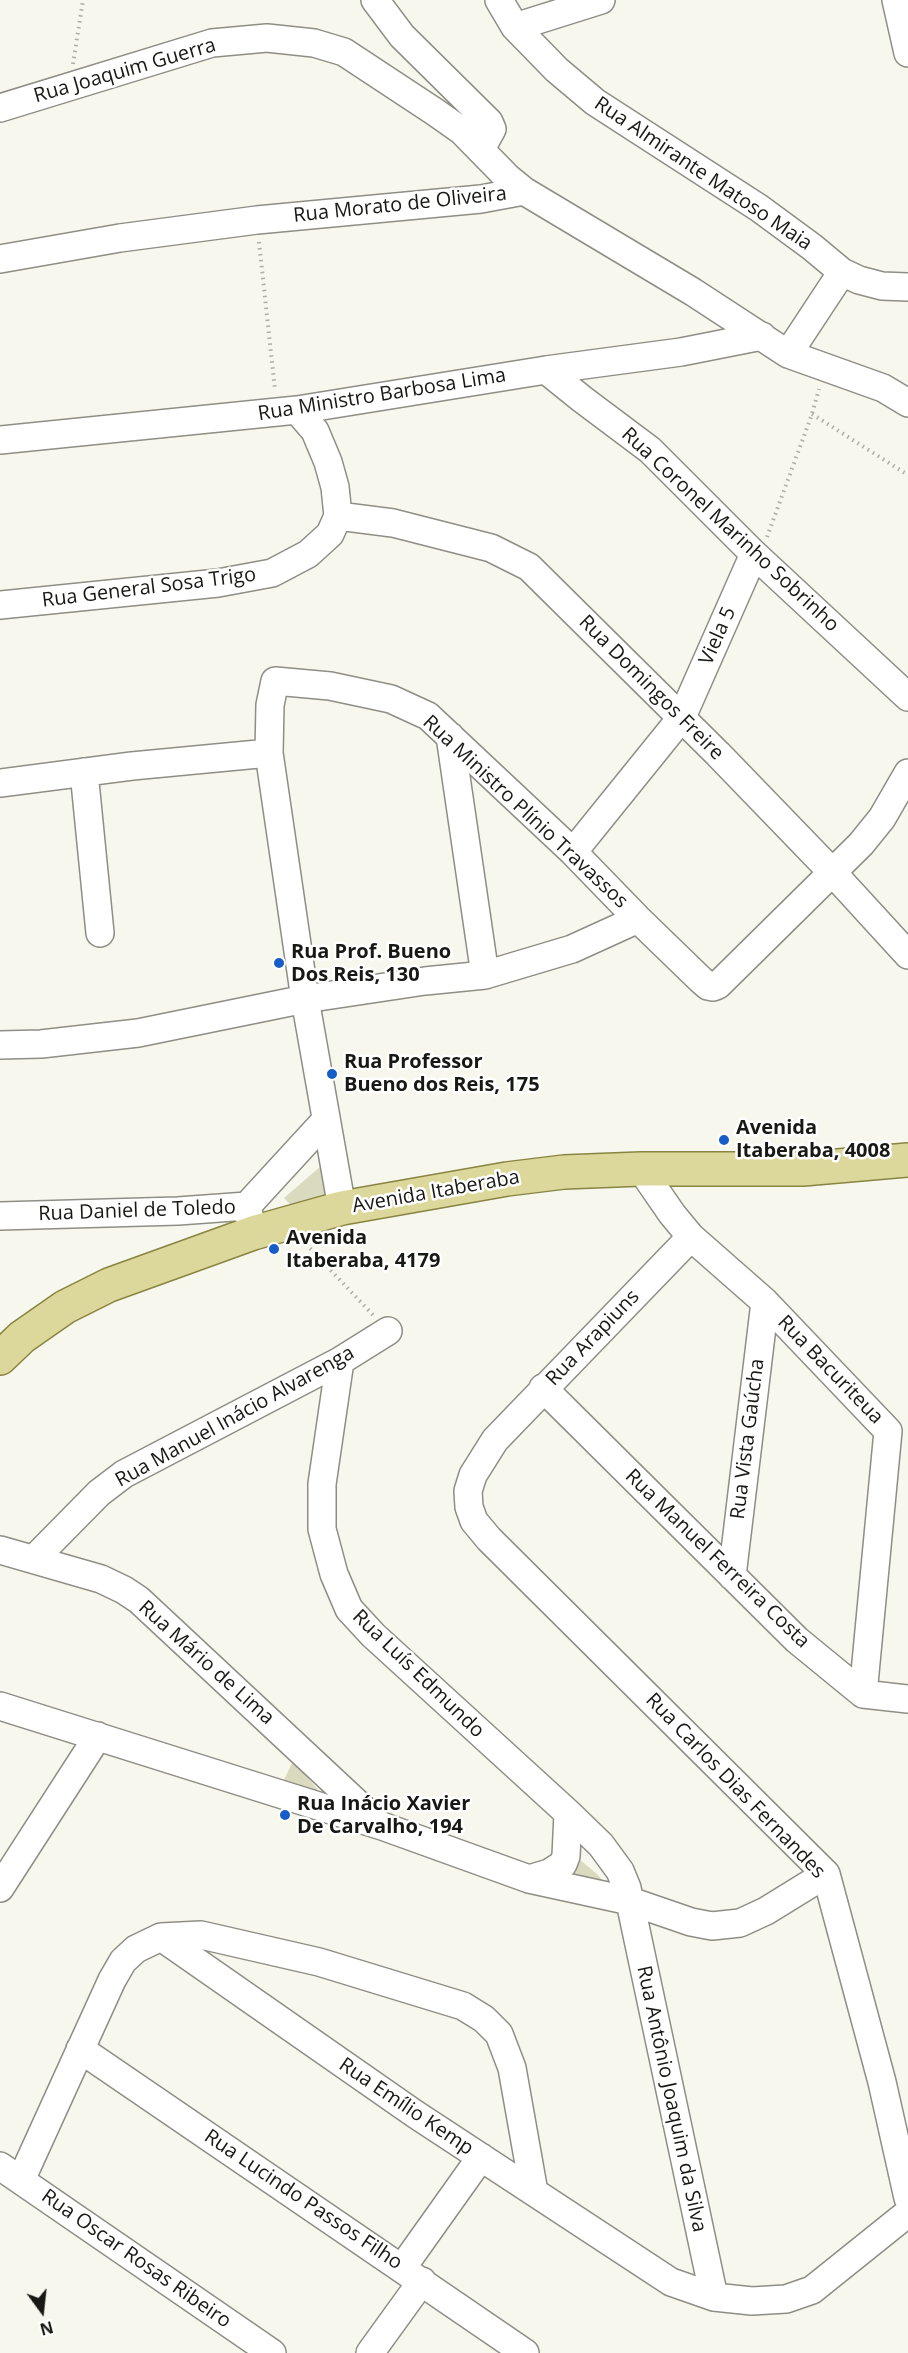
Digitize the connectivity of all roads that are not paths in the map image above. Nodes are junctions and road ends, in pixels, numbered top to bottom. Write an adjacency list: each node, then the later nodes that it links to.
1 (375, 0): 8 (street)
2 (499, 0): 5 (street, Rua Almirante Matoso Maia)
3 (896, 0): 6 (street)
4 (597, 1): 5 (street)
5 (515, 27): 11 (street, Rua Almirante Matoso Maia)
6 (908, 53)
7 (0, 108): 8 (street, Rua Joaquim Guerra)
8 (481, 149): 9 (street, Rua Joaquim Guerra)
9 (524, 191): 10 (street, Rua Morato de Oliveira); 13 (street, Rua Morato de Oliveira)
10 (0, 259)
11 (842, 272): 12 (street, Rua Almirante Matoso Maia); 14 (street)
12 (908, 287)
13 (762, 336): 14 (street, Rua Morato de Oliveira); 15 (street, Rua Ministro Barbosa Lima)
14 (788, 354): 16 (street, Rua Morato de Oliveira)
15 (546, 370): 17 (street, Rua Ministro Barbosa Lima); 20 (street, Rua Coronel Marinho Sobrinho)
16 (908, 403)
17 (287, 411): 18 (street, Rua Ministro Barbosa Lima); 19 (street)
18 (0, 440)
19 (338, 516): 21 (street, Rua General Sosa Trigo); 23 (street, Rua Domingos Freire)
20 (756, 556): 22 (street, Rua Coronel Marinho Sobrinho); 23 (street, Viela 5)
21 (0, 605)
22 (908, 697)
23 (682, 717): 29 (street, Viela 5); 30 (street, Rua Domingos Freire)
24 (450, 736): 25 (street, Rua Ministro Plínio Travassos); 29 (street, Rua Ministro Plínio Travassos); 34 (street)
25 (268, 753): 26 (street); 35 (street)
26 (84, 772): 28 (street); 32 (street)
27 (908, 773): 30 (street)
28 (0, 783)
29 (573, 852): 31 (street, Rua Ministro Plínio Travassos)
30 (833, 873): 31 (street, Rua Ministro Plínio Travassos); 33 (street, Rua Domingos Freire)
31 (638, 919): 34 (street)
32 (100, 933)
33 (908, 955)
34 (485, 975): 35 (street)
35 (305, 999): 36 (street); 37 (street)
36 (0, 1045)
37 (326, 1120): 40 (street); 42 (street)
38 (908, 1160): 39 (main road, Avenida Itaberaba)
39 (641, 1169): 40 (main road, Avenida Itaberaba); 43 (street, Rua Bacuriteua)
40 (342, 1208): 42 (main road, Avenida Itaberaba)
41 (0, 1216): 42 (street, Rua Daniel de Toledo)
42 (250, 1219): 46 (main road, Avenida Itaberaba)
43 (691, 1237): 44 (street, Rua Bacuriteua); 48 (street, Rua Arapiuns)
44 (765, 1302): 49 (street, Rua Bacuriteua); 53 (street, Rua Vista Gaúcha)
45 (388, 1330): 47 (street, Rua Manuel Inácio Alvarenga)
46 (0, 1358)
47 (340, 1360): 52 (street, Rua Manuel Inácio Alvarenga); 58 (street, Rua Luís Edmundo)
48 (543, 1388): 50 (street, Rua Arapiuns); 53 (street, Rua Manuel Ferreira Costa)
49 (898, 1431): 54 (street, Rua Bacuriteua)
50 (495, 1440): 60 (street, Rua Carlos Dias Fernandes)
51 (0, 1550): 52 (street, Rua Mário de Lima)
52 (34, 1559): 59 (street, Rua Mário de Lima)
53 (732, 1576): 54 (street, Rua Manuel Ferreira Costa)
54 (863, 1694): 55 (street)
55 (908, 1699)
56 (0, 1706): 57 (street)
57 (98, 1736): 59 (street); 62 (street)
58 (568, 1813): 61 (street); 63 (street, Rua Luís Edmundo)
59 (382, 1826): 61 (street)
60 (826, 1874): 63 (street); 69 (street, Rua Carlos Dias Fernandes)
61 (529, 1879): 63 (street)
62 (0, 1888)
63 (630, 1901): 72 (street, Rua Antônio Joaquim da Silva)
64 (162, 1937): 65 (street); 66 (street, Rua Emílio Kemp); 68 (street)
65 (80, 2049): 67 (street); 71 (street, Rua Lucindo Passos Filho)
66 (481, 2157): 68 (street, Rua Emílio Kemp); 71 (street)
67 (10, 2173): 73 (street, Rua Oscar Rosas Ribeiro)
68 (534, 2192): 72 (street, Rua Emílio Kemp)
69 (908, 2198)
70 (908, 2212): 72 (street, Rua Emílio Kemp)
71 (412, 2275): 74 (street); 75 (street, Rua Lucindo Passos Filho)
72 (714, 2297)
73 (272, 2353)
74 (370, 2353)
75 (525, 2353)

